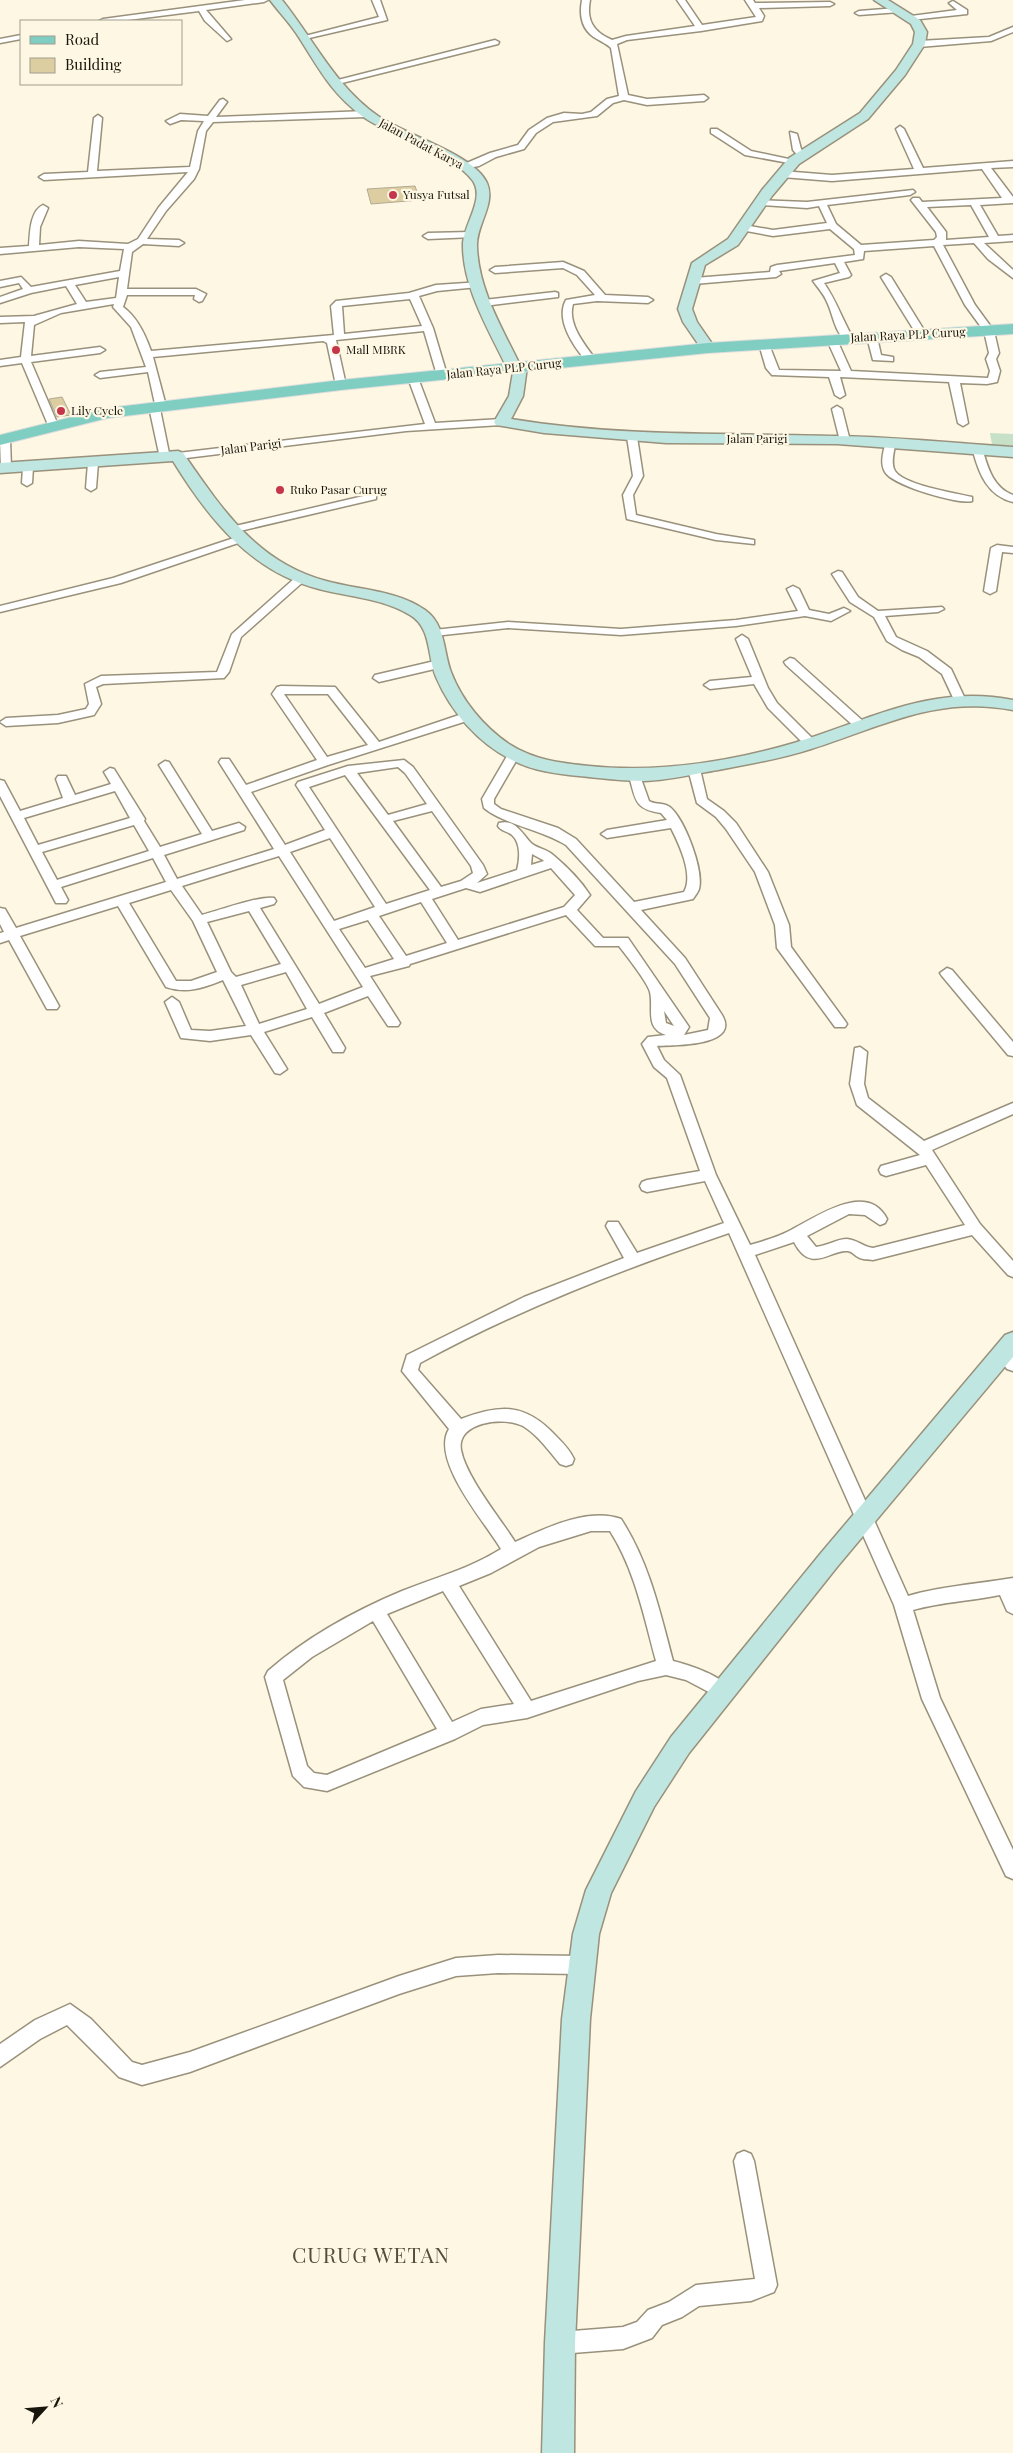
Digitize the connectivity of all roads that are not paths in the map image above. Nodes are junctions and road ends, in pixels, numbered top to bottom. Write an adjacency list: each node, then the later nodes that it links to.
1 (264, 0): 10 (street)
2 (276, 0): 18 (street, Jalan Padat Karya)
3 (377, 0): 18 (street)
4 (586, 0): 22 (street)
5 (681, 0): 15 (street)
6 (880, 0): 11 (street)
7 (751, 3): 9 (street); 15 (street)
8 (953, 3): 13 (street)
9 (830, 4)
10 (201, 8): 14 (street); 19 (street)
11 (897, 10): 12 (street); 13 (street)
12 (859, 13)
13 (910, 18): 23 (street)
14 (110, 20)
15 (701, 29): 22 (street)
16 (1013, 29): 23 (street)
17 (20, 37): 20 (street)
18 (305, 37): 24 (street, Jalan Padat Karya)
19 (226, 39)
20 (0, 42)
21 (495, 42): 24 (street)
22 (612, 43): 25 (street)
23 (920, 44): 35 (street)
24 (334, 82): 28 (street, Jalan Padat Karya)
25 (624, 97): 26 (street); 37 (street)
26 (704, 98)
27 (223, 102): 30 (street)
28 (366, 114): 30 (street); 37 (street, Jalan Padat Karya)
29 (98, 118): 41 (street)
30 (211, 119): 31 (street); 39 (street)
31 (170, 121)
32 (900, 129): 40 (street)
33 (714, 132): 35 (street)
34 (793, 134): 35 (street)
35 (798, 158): 42 (street)
36 (1013, 164): 38 (street)
37 (465, 167): 55 (street, Jalan Padat Karya)
38 (985, 167): 40 (street); 46 (street)
39 (194, 169): 41 (street); 58 (street)
40 (920, 172): 43 (street)
41 (92, 174): 44 (street)
42 (782, 174): 43 (street); 48 (street)
43 (894, 174): 45 (street)
44 (44, 177)
45 (910, 192): 49 (street); 50 (street)
46 (1010, 199): 47 (street)
47 (973, 201): 50 (street); 57 (street)
48 (761, 202): 49 (street); 53 (street)
49 (822, 204): 52 (street)
50 (921, 205): 60 (street)
51 (43, 208): 63 (street)
52 (831, 225): 53 (street); 64 (street)
53 (744, 228): 71 (street)
54 (428, 236): 55 (street)
55 (471, 236): 74 (street, Jalan Padat Karya)
56 (1013, 238): 57 (street)
57 (995, 239): 59 (street)
58 (141, 241): 61 (street); 62 (street)
59 (978, 241): 60 (street); 69 (street)
60 (937, 242): 64 (street); 89 (street)
61 (179, 243)
62 (130, 247): 63 (street); 68 (street)
63 (34, 248): 65 (street)
64 (859, 248): 66 (street)
65 (0, 251)
66 (839, 261): 71 (street); 93 (street)
67 (495, 270): 80 (street)
68 (124, 273): 72 (street); 79 (street)
69 (1013, 275)
70 (886, 277): 90 (street)
71 (694, 281): 96 (street)
72 (68, 282): 75 (street); 84 (street)
73 (0, 284): 75 (street)
74 (478, 284): 76 (street); 83 (street, Jalan Padat Karya)
75 (29, 290): 78 (street)
76 (413, 295): 87 (street); 92 (street)
77 (555, 295): 83 (street)
78 (3, 296)
79 (121, 296): 81 (street); 84 (street); 98 (street)
80 (603, 298): 82 (street); 101 (street)
81 (199, 299)
82 (648, 300)
83 (484, 304): 103 (street, Jalan Padat Karya)
84 (84, 307): 85 (street)
85 (34, 319): 86 (street); 100 (street)
86 (0, 320)
87 (428, 328): 92 (street); 108 (street)
88 (1013, 329): 89 (main road, Jalan Raya PLP Curug)
89 (989, 331): 90 (main road, Jalan Raya PLP Curug); 110 (street)
90 (922, 335): 91 (main road, Jalan Raya PLP Curug)
91 (872, 337): 93 (main road, Jalan Raya PLP Curug); 99 (street)
92 (334, 338): 98 (street); 111 (street)
93 (848, 338): 94 (main road, Jalan Raya PLP Curug)
94 (832, 340): 95 (main road, Jalan Raya PLP Curug); 106 (street)
95 (764, 344): 96 (main road, Jalan Raya PLP Curug); 105 (street)
96 (708, 348): 101 (main road, Jalan Raya PLP Curug)
97 (100, 350): 100 (street)
98 (148, 354): 104 (street)
99 (889, 359)
100 (26, 360): 102 (street); 117 (street)
101 (592, 360): 103 (main road, Jalan Raya PLP Curug)
102 (0, 363)
103 (517, 368): 108 (main road, Jalan Raya PLP Curug); 115 (street)
104 (151, 369): 107 (street); 113 (street)
105 (834, 374): 106 (street); 112 (street)
106 (847, 374): 110 (street)
107 (100, 375)
108 (442, 375): 109 (main road, Jalan Raya PLP Curug)
109 (413, 378): 111 (main road, Jalan Raya PLP Curug); 118 (street)
110 (954, 380): 116 (street)
111 (341, 385): 113 (main road, Jalan Raya PLP Curug)
112 (840, 395)
113 (157, 406): 117 (main road, Jalan Raya PLP Curug); 125 (street)
114 (837, 408): 121 (street)
115 (501, 422): 118 (street, Jalan Parigi); 119 (street, Jalan Parigi)
116 (963, 423)
117 (52, 425): 120 (main road, Jalan Raya PLP Curug)
118 (431, 427): 125 (street, Jalan Parigi)
119 (632, 437): 121 (street, Jalan Parigi); 135 (street)
120 (3, 439): 128 (street)
121 (845, 440): 122 (street, Jalan Parigi)
122 (890, 445): 123 (street, Jalan Parigi); 132 (street)
123 (978, 451): 124 (street, Jalan Parigi); 133 (street)
124 (1013, 452)
125 (172, 457): 126 (street, Jalan Parigi); 134 (street)
126 (93, 463): 127 (street, Jalan Parigi); 130 (street)
127 (28, 467): 128 (street, Jalan Parigi); 129 (street)
128 (3, 468)
129 (27, 483)
130 (91, 488)
131 (372, 497): 134 (street)
132 (968, 499)
133 (1013, 499)
134 (236, 535): 138 (street); 141 (street)
135 (750, 542)
136 (1013, 550): 140 (street)
137 (838, 574): 145 (street)
138 (300, 579): 146 (street); 156 (street)
139 (793, 589): 144 (street)
140 (990, 591)
141 (0, 609)
142 (938, 609): 145 (street)
143 (844, 611): 144 (street)
144 (805, 613): 146 (street)
145 (879, 615): 153 (street)
146 (434, 633): 149 (street)
147 (742, 639): 151 (street)
148 (790, 662): 157 (street)
149 (440, 664): 150 (street); 155 (street)
150 (379, 678)
151 (759, 680): 152 (street); 158 (street)
152 (710, 686)
153 (960, 701): 154 (street); 157 (street)
154 (1013, 705)
155 (469, 716): 159 (street); 160 (street)
156 (6, 722)
157 (860, 726): 158 (street)
158 (810, 743): 164 (street)
159 (376, 747): 162 (street); 162 (street)
160 (514, 754): 167 (street); 198 (street)
161 (225, 762): 171 (street)
162 (324, 762): 171 (street)
163 (165, 765): 182 (street)
164 (694, 769): 167 (street); 217 (street)
165 (348, 770): 173 (street); 176 (street); 180 (street)
166 (110, 772): 170 (street)
167 (635, 776): 177 (street)
168 (62, 779): 172 (street)
169 (0, 784): 174 (street)
170 (118, 786): 172 (street); 175 (street)
171 (242, 791): 185 (street)
172 (71, 801): 174 (street)
173 (434, 806): 176 (street); 190 (street)
174 (17, 816): 184 (street)
175 (139, 819): 184 (street); 186 (street)
176 (383, 820): 192 (street)
177 (674, 823): 181 (street); 198 (street)
178 (504, 826): 183 (street)
179 (239, 827): 182 (street)
180 (333, 832): 185 (street); 201 (street)
181 (607, 834)
182 (209, 836): 186 (street)
183 (524, 845): 187 (street); 188 (street)
184 (36, 850): 191 (street)
185 (281, 851): 189 (street); 203 (street)
186 (156, 852): 189 (street); 191 (street)
187 (554, 862): 188 (street); 199 (street)
188 (523, 873): 190 (street)
189 (174, 884): 194 (street); 202 (street)
190 (466, 884): 192 (street)
191 (54, 886): 193 (street)
192 (438, 892): 201 (street)
193 (61, 900)
194 (121, 901): 204 (street); 210 (street)
195 (269, 901): 197 (street)
196 (427, 902): 205 (street)
197 (252, 905): 202 (street); 207 (street)
198 (633, 907): 226 (street)
199 (569, 910): 205 (street); 212 (street)
200 (0, 912): 204 (street)
201 (377, 912): 203 (street); 206 (street)
202 (199, 920): 210 (street)
203 (332, 927): 209 (street)
204 (6, 936): 214 (street)
205 (455, 944): 206 (street)
206 (404, 963): 209 (street)
207 (290, 966): 210 (street); 215 (street)
208 (947, 973): 220 (street)
209 (362, 974): 211 (street)
210 (229, 979): 218 (street)
211 (370, 990): 215 (street); 216 (street)
212 (657, 991)
213 (172, 1002): 218 (street)
214 (52, 1006)
215 (316, 1010): 218 (street); 219 (street)
216 (393, 1023)
217 (840, 1024)
218 (255, 1030): 222 (street)
219 (338, 1048)
220 (1013, 1051)
221 (860, 1052): 224 (street)
222 (280, 1069)
223 (1013, 1108): 224 (street)
224 (927, 1153): 225 (street); 231 (street)
225 (886, 1170)
226 (709, 1175): 227 (street); 230 (street)
227 (647, 1186)
228 (880, 1219): 232 (street)
229 (613, 1226): 234 (street)
230 (732, 1226): 233 (street); 234 (street)
231 (975, 1228): 232 (street); 235 (street)
232 (798, 1233): 233 (street)
233 (746, 1252): 239 (street)
234 (633, 1260): 237 (street)
235 (1013, 1271)
236 (1010, 1353): 239 (street)
237 (459, 1427): 238 (street); 240 (street)
238 (566, 1459)
239 (865, 1520): 243 (street); 247 (street)
240 (512, 1552): 241 (street); 246 (street)
241 (448, 1582): 245 (street); 248 (street)
242 (1009, 1587): 243 (street); 244 (street)
243 (903, 1605): 250 (street)
244 (1013, 1606)
245 (376, 1610): 249 (street); 249 (street)
246 (666, 1667): 247 (street); 248 (street)
247 (722, 1691): 251 (street)
248 (527, 1710): 249 (street)
249 (449, 1733)
250 (1013, 1870)
251 (581, 1965): 252 (street); 254 (street)
252 (0, 2057)
253 (744, 2161): 254 (street)
254 (560, 2343): 255 (street)
255 (558, 2453)

